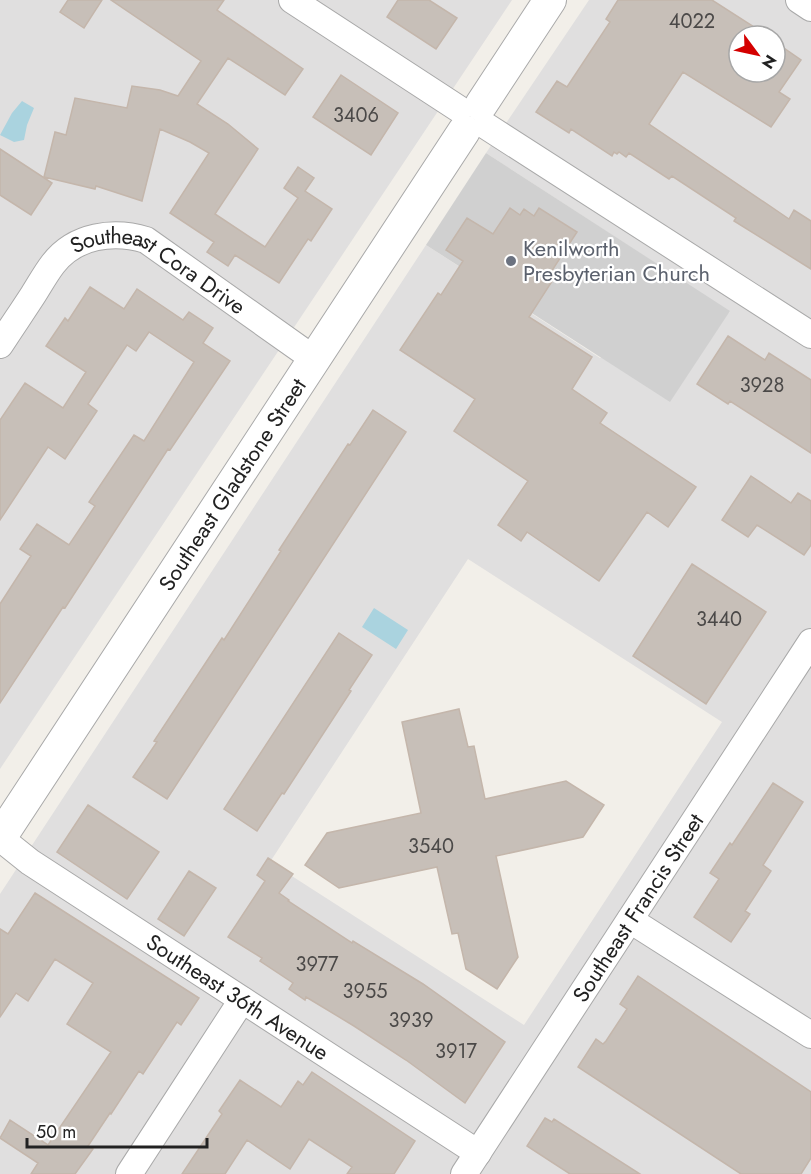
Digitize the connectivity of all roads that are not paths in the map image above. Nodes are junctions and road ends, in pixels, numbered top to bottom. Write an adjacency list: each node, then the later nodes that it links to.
1 (292, 0): 5 (street)
2 (549, 0): 5 (street, Southeast Gladstone Street)
3 (799, 0): 4 (street)
4 (811, 8)
5 (473, 118): 6 (street); 8 (street, Southeast Gladstone Street)
6 (811, 335)
7 (0, 345): 8 (street, Southeast Cora Drive)
8 (314, 359): 10 (street, Southeast Gladstone Street)
9 (811, 642): 11 (street, Southeast Francis Street)
10 (0, 838): 12 (street, Southeast 36th Avenue)
11 (630, 920): 13 (street); 14 (street, Southeast Francis Street)
12 (242, 1000): 14 (street, Southeast 36th Avenue); 15 (street)
13 (811, 1035)
14 (471, 1164)
15 (129, 1174)

